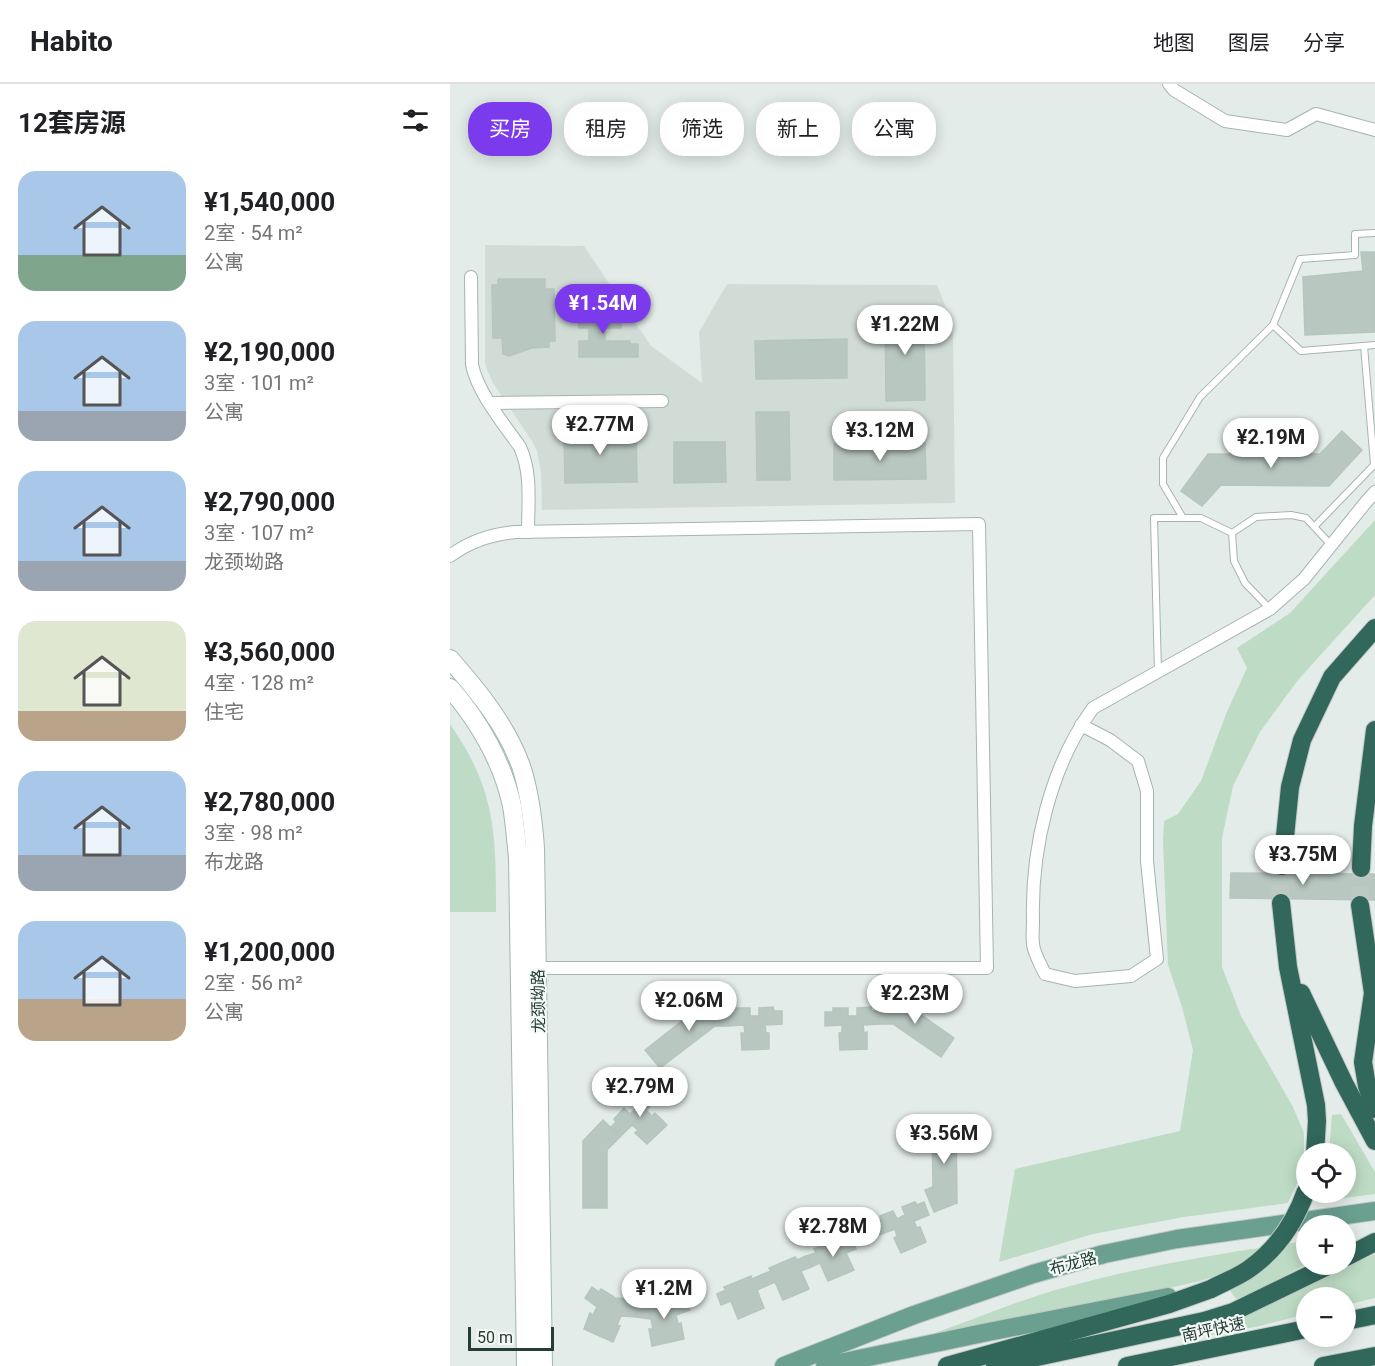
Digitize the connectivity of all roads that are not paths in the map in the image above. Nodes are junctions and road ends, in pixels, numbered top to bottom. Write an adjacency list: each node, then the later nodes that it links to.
1 (1169, 84): 2 (street)
2 (1375, 130)
3 (1375, 233): 5 (lane)
4 (471, 277): 9 (street)
5 (1273, 325): 7 (lane); 12 (lane)
6 (1375, 345): 7 (lane)
7 (1364, 346): 10 (lane)
8 (662, 401): 9 (street)
9 (490, 403): 14 (street)
10 (1375, 464): 13 (lane)
11 (1375, 492): 16 (street)
12 (1183, 518): 15 (lane); 21 (lane)
13 (1314, 527): 15 (lane); 16 (lane)
14 (528, 532): 17 (street); 30 (street)
15 (1232, 533): 18 (lane)
16 (1331, 545): 18 (street)
17 (450, 556)
18 (1270, 609): 21 (street)
19 (1375, 628): 25 (highway)
20 (450, 659): 30 (main road, 龙颈坳路)
21 (1158, 672): 23 (street)
22 (450, 688): 30 (main road, 龙颈坳路)
23 (1081, 725): 23 (street)
24 (1375, 730): 26 (highway)
25 (1282, 866)
26 (1361, 867)
27 (1281, 903): 29 (highway)
28 (1360, 905): 31 (highway)
29 (1288, 967): 33 (highway); 34 (highway)
30 (528, 968): 46 (main road, 龙颈坳路); 47 (main road, 龙颈坳路)
31 (1374, 995): 32 (highway)
32 (1375, 1109)
33 (1375, 1141)
34 (1316, 1143)
35 (1300, 1203): 40 (highway, bridge)
36 (1375, 1211): 48 (main road, 布龙路)
37 (1375, 1242): 38 (highway)
38 (1356, 1251)
39 (1310, 1275): 51 (highway)
40 (1211, 1288): 49 (main road); 50 (highway)
41 (1375, 1315): 42 (highway)
42 (1356, 1319)
43 (1296, 1331): 52 (highway, 南坪快速)
44 (1375, 1356): 45 (highway)
45 (1338, 1364): 53 (highway)
46 (526, 1366)
47 (543, 1366)
48 (784, 1366)
49 (825, 1366)
50 (947, 1366)
51 (995, 1366)
52 (1127, 1366)
53 (1323, 1366)

